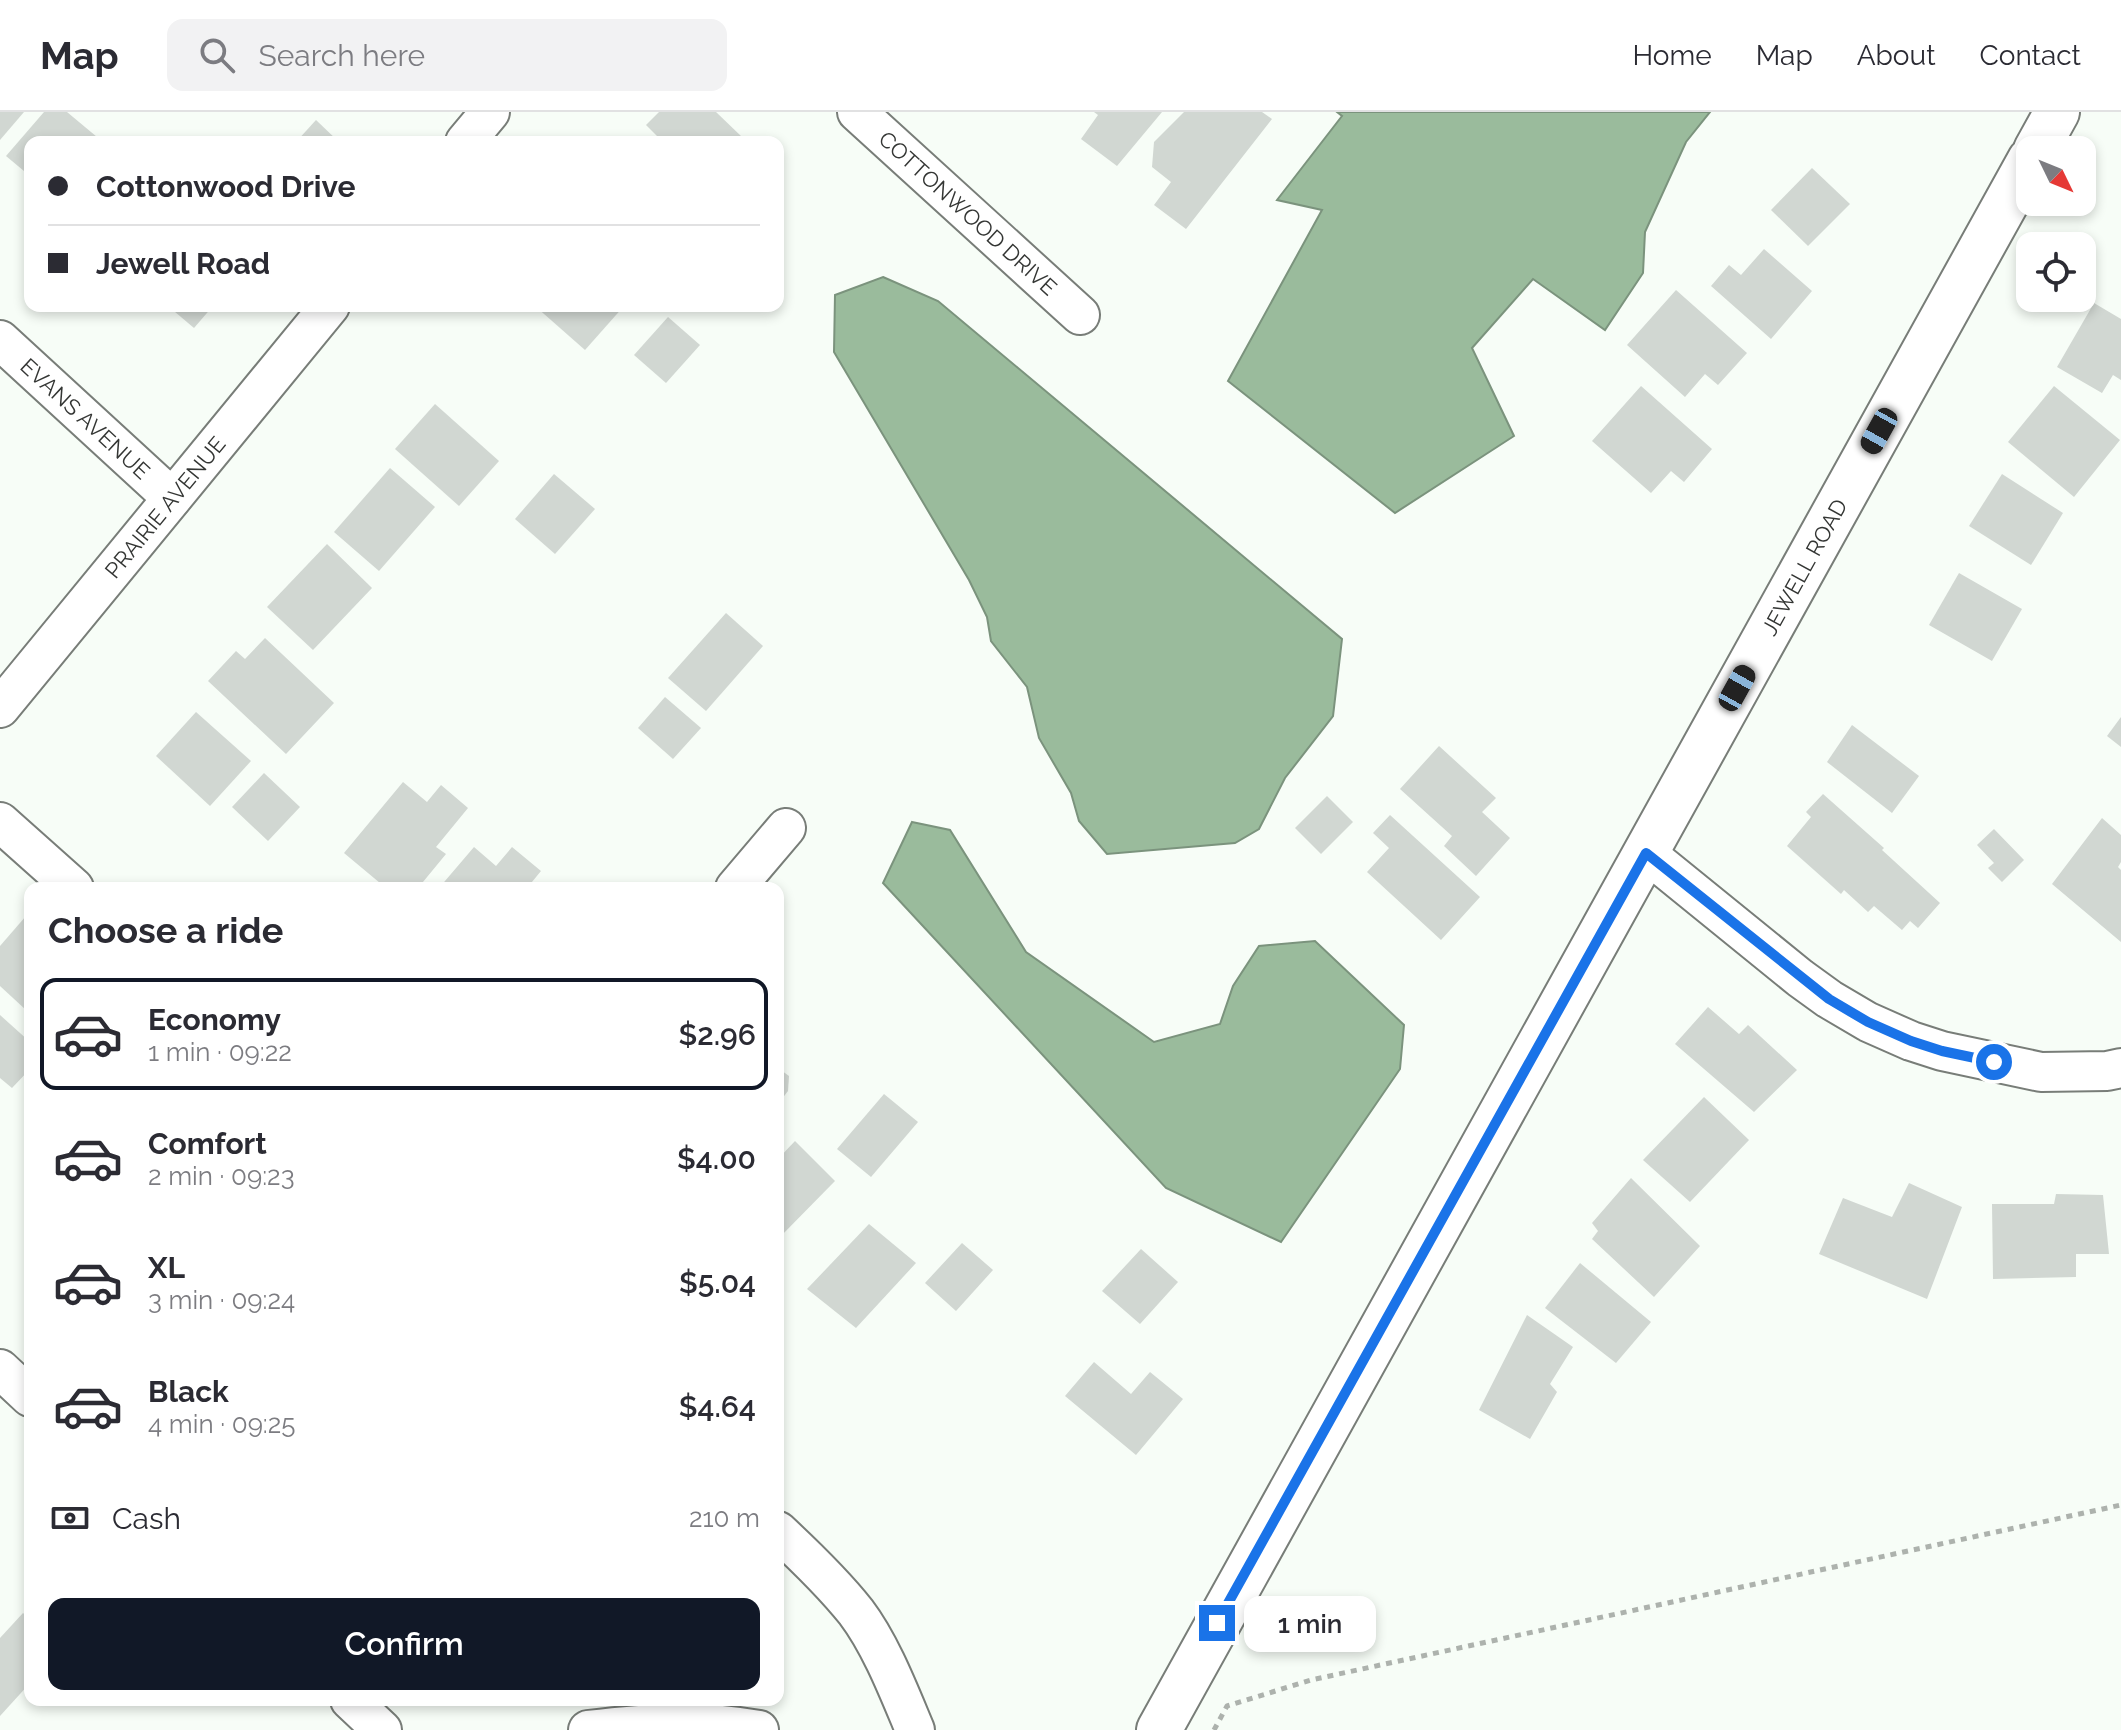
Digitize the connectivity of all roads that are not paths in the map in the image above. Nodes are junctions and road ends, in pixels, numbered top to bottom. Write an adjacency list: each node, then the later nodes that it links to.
1 (490, 112): 4 (street)
2 (857, 112): 8 (street, COTTONWOOD DRIVE)
3 (2057, 112): 5 (street)
4 (470, 136)
5 (2044, 136)
6 (2016, 185): 14 (street, JEWELL ROAD)
7 (325, 312): 10 (street, PRAIRIE AVENUE)
8 (1080, 315)
9 (0, 340): 10 (street, EVANS AVENUE)
10 (172, 498): 11 (street, PRAIRIE AVENUE)
11 (0, 708)
12 (0, 822): 15 (street)
13 (786, 828): 16 (street)
14 (1646, 853): 17 (street); 26 (street, JEWELL ROAD)
15 (67, 882)
16 (740, 882)
17 (2121, 1068)
18 (0, 1369): 19 (street)
19 (24, 1391)
20 (784, 1537): 25 (street)
21 (356, 1706): 22 (street)
22 (382, 1730)
23 (588, 1730): 24 (street)
24 (759, 1730)
25 (915, 1730)
26 (1159, 1730)

